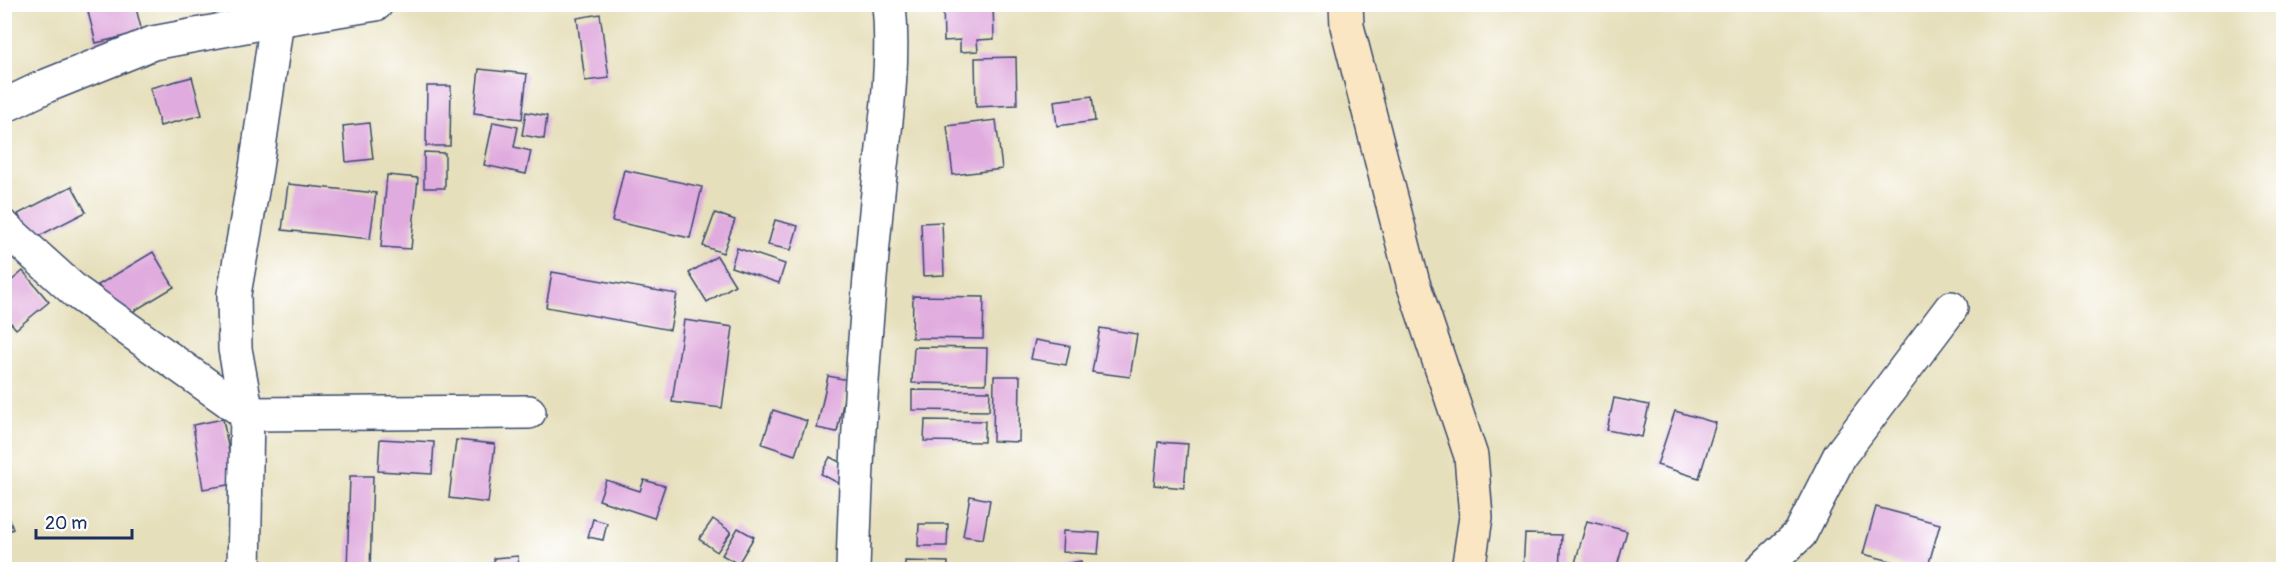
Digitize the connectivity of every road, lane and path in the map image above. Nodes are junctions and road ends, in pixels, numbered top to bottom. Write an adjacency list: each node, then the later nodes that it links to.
1 (376, 4): 4 (street)
2 (889, 4): 11 (street)
3 (1346, 4): 12 (street)
4 (277, 20): 5 (street); 9 (street)
5 (4, 106)
6 (4, 227): 9 (street)
7 (1951, 308): 13 (street)
8 (529, 412): 9 (street)
9 (247, 414): 10 (street)
10 (244, 570)
11 (853, 570)
12 (1468, 570)
13 (1761, 570)

